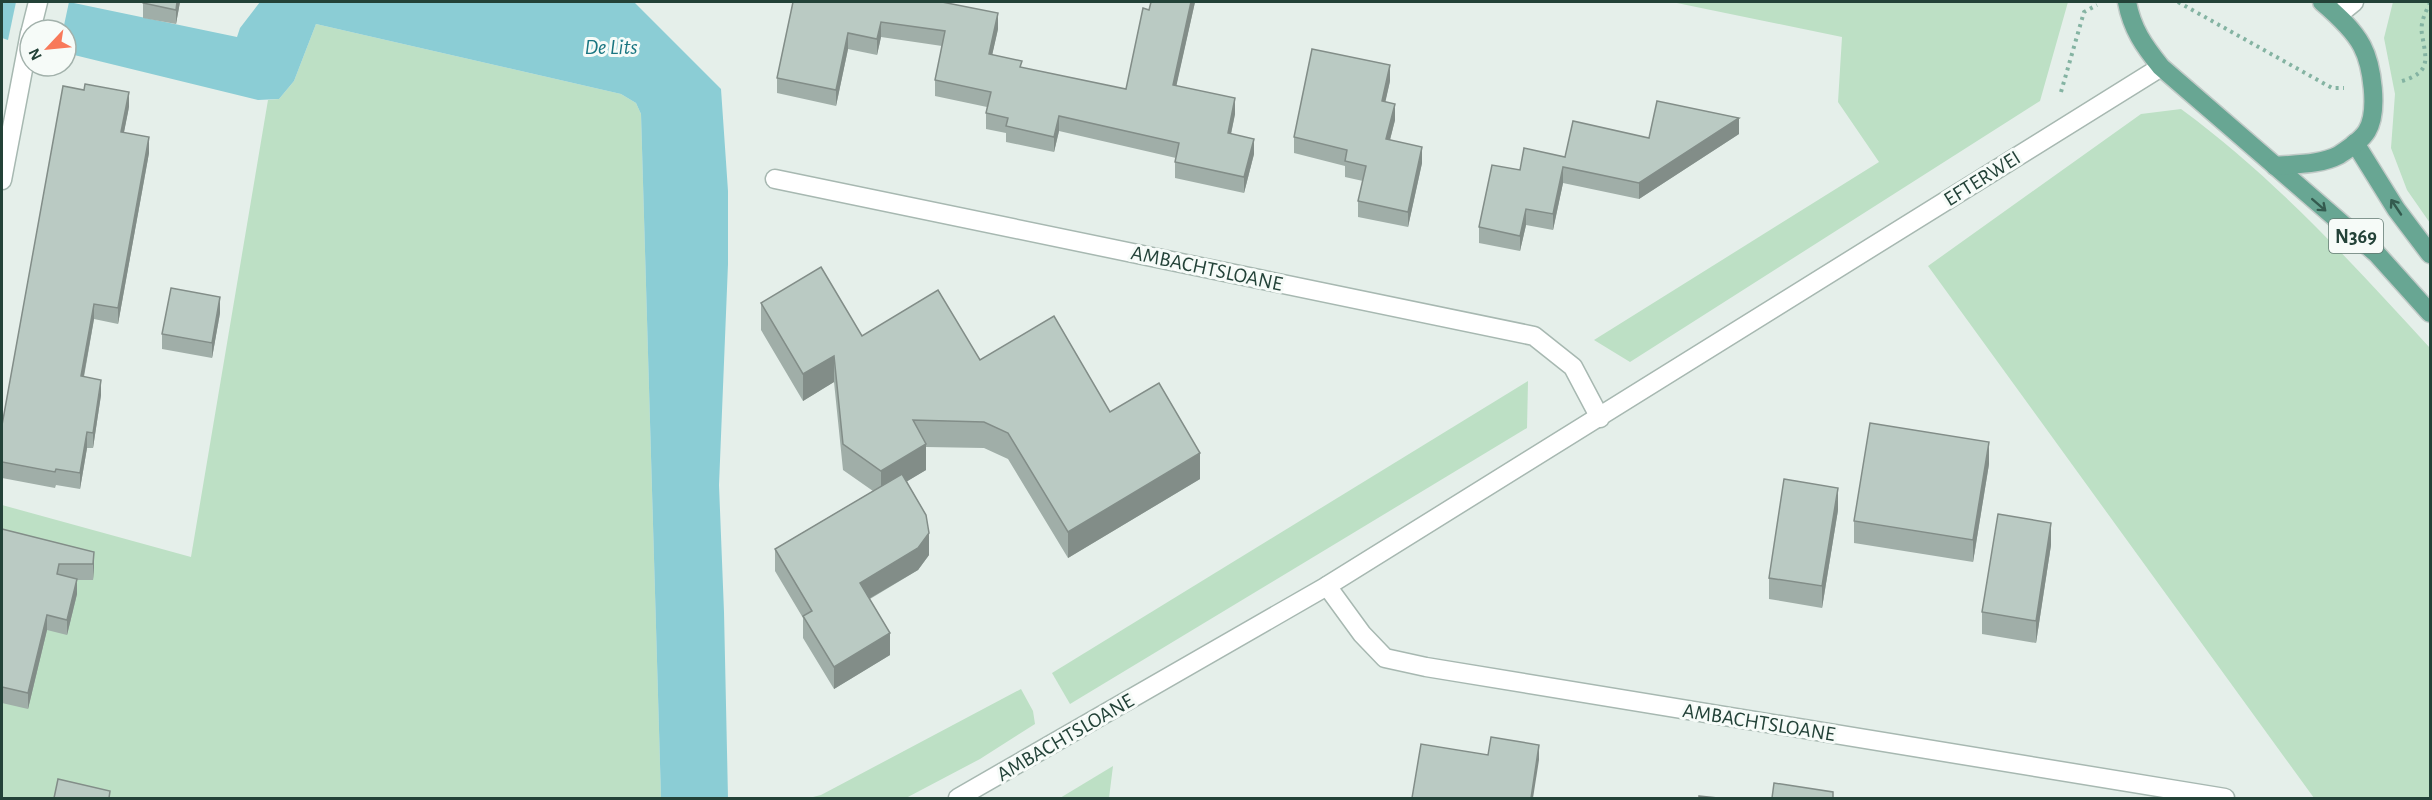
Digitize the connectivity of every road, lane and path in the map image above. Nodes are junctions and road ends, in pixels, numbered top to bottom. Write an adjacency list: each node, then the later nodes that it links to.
1 (38, 2): 9 (street)
2 (2127, 2): 10 (main road, N369)
3 (2178, 2): 12 (path)
4 (2322, 2): 8 (main road)
5 (2354, 2): 8 (street)
6 (2430, 3): 12 (path)
7 (2101, 4): 13 (path)
8 (2338, 15): 12 (main road)
9 (34, 18)
10 (2161, 67): 13 (street); 15 (main road, N369)
11 (22, 78): 17 (street)
12 (2373, 88): 14 (main road)
13 (2049, 136): 18 (street, EFTERWEI)
14 (2355, 143): 15 (main road); 19 (main road, N369, one-way to 14)
15 (2275, 166): 20 (main road, N369, one-way to 20)
16 (775, 179): 21 (street, AMBACHTSLOANE)
17 (2, 180)
18 (1916, 220): 21 (street, AMBACHTSLOANE)
19 (2430, 254)
20 (2430, 313)
21 (1600, 418): 22 (street, AMBACHTSLOANE)
22 (1327, 586): 23 (street, AMBACHTSLOANE); 24 (street, AMBACHTSLOANE)
23 (958, 798)
24 (2225, 798)

